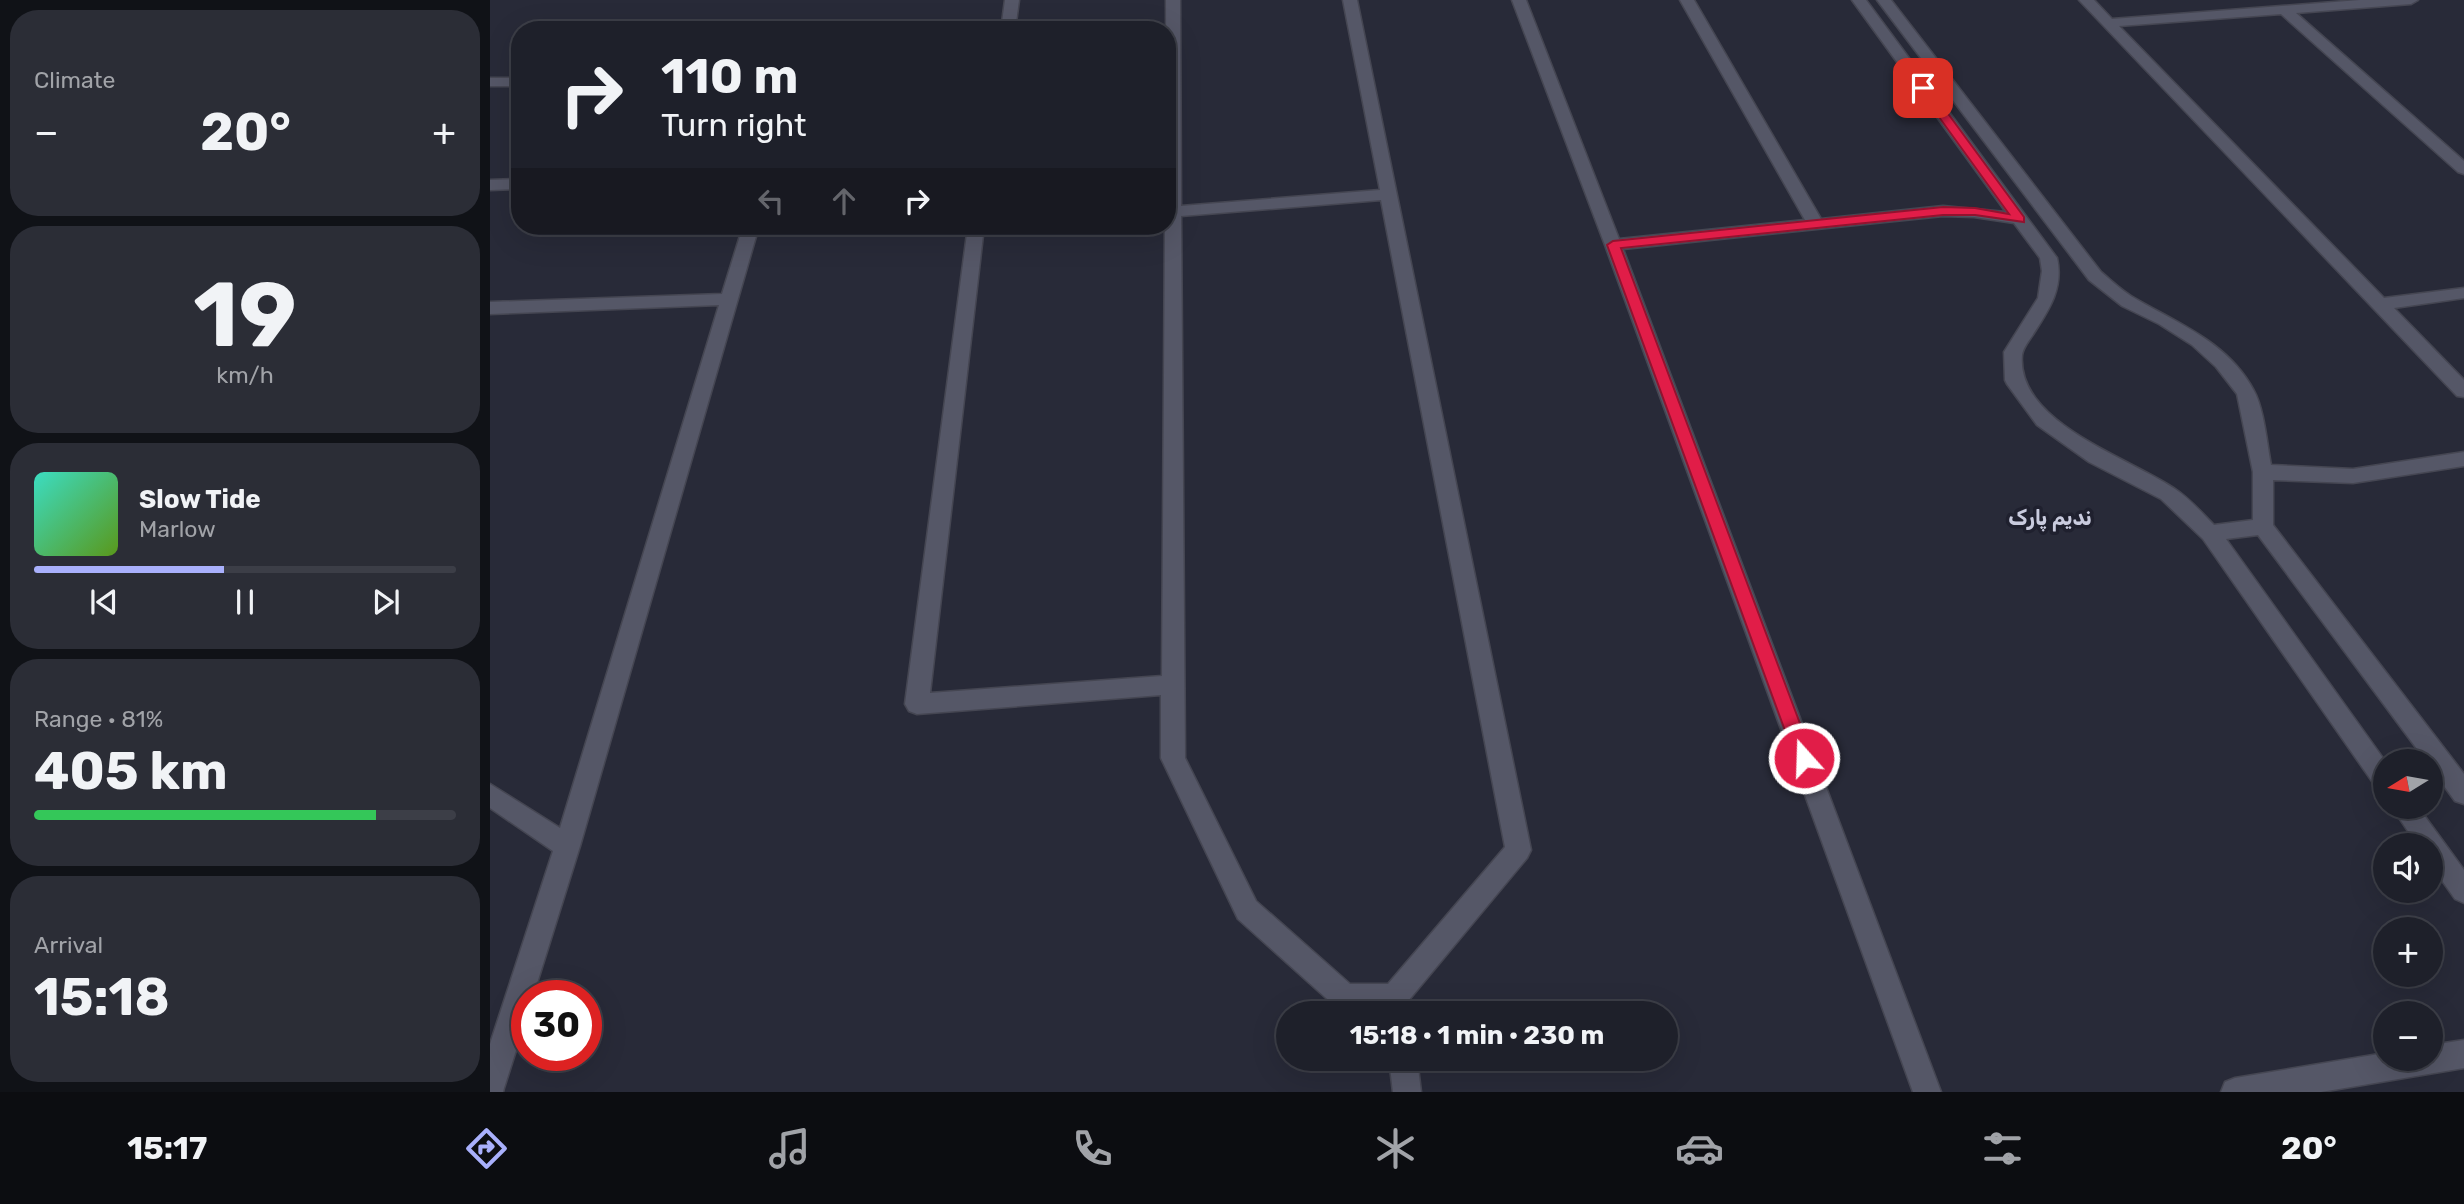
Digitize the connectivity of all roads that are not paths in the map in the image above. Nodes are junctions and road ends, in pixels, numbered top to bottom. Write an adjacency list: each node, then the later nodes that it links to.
1 (1012, 0): 11 (street)
2 (1173, 0): 12 (street)
3 (1349, 0): 19 (street)
4 (1518, 0): 26 (street)
5 (1687, 0): 22 (street)
6 (1859, 0): 21 (street)
7 (1884, 0): 27 (street)
8 (2086, 0): 13 (street)
9 (2411, 0): 10 (street)
10 (2284, 10): 13 (street); 16 (street)
11 (1008, 21)
12 (1173, 21)
13 (2109, 23): 31 (street)
14 (490, 82): 15 (street)
15 (511, 82)
16 (2464, 169)
17 (511, 184): 18 (street)
18 (490, 185)
19 (1390, 194): 20 (street); 46 (street)
20 (1176, 212)
21 (2020, 219): 22 (street); 28 (street)
22 (1815, 223): 26 (street)
23 (748, 235): 30 (street)
24 (975, 235): 38 (street)
25 (1170, 235): 38 (street)
26 (1613, 245): 51 (street)
27 (2076, 253): 28 (street); 35 (street)
28 (2048, 258): 37 (street)
29 (2464, 293): 31 (street)
30 (728, 299): 32 (street); 43 (street)
31 (2380, 304): 33 (street)
32 (490, 308)
33 (2464, 391)
34 (2464, 459): 35 (street)
35 (2263, 472): 36 (street)
36 (2263, 527): 37 (street); 40 (street)
37 (2210, 533): 39 (street)
38 (1173, 685): 45 (street)
39 (2373, 763)
40 (2464, 793)
41 (490, 795): 43 (street)
42 (2413, 819): 44 (street)
43 (567, 846): 49 (street)
44 (2464, 891)
45 (1370, 1001)
46 (1398, 1001)
47 (2464, 1054): 52 (street)
48 (1404, 1071): 50 (street)
49 (490, 1086)
50 (1407, 1092)
51 (1927, 1092)
52 (2235, 1092)

